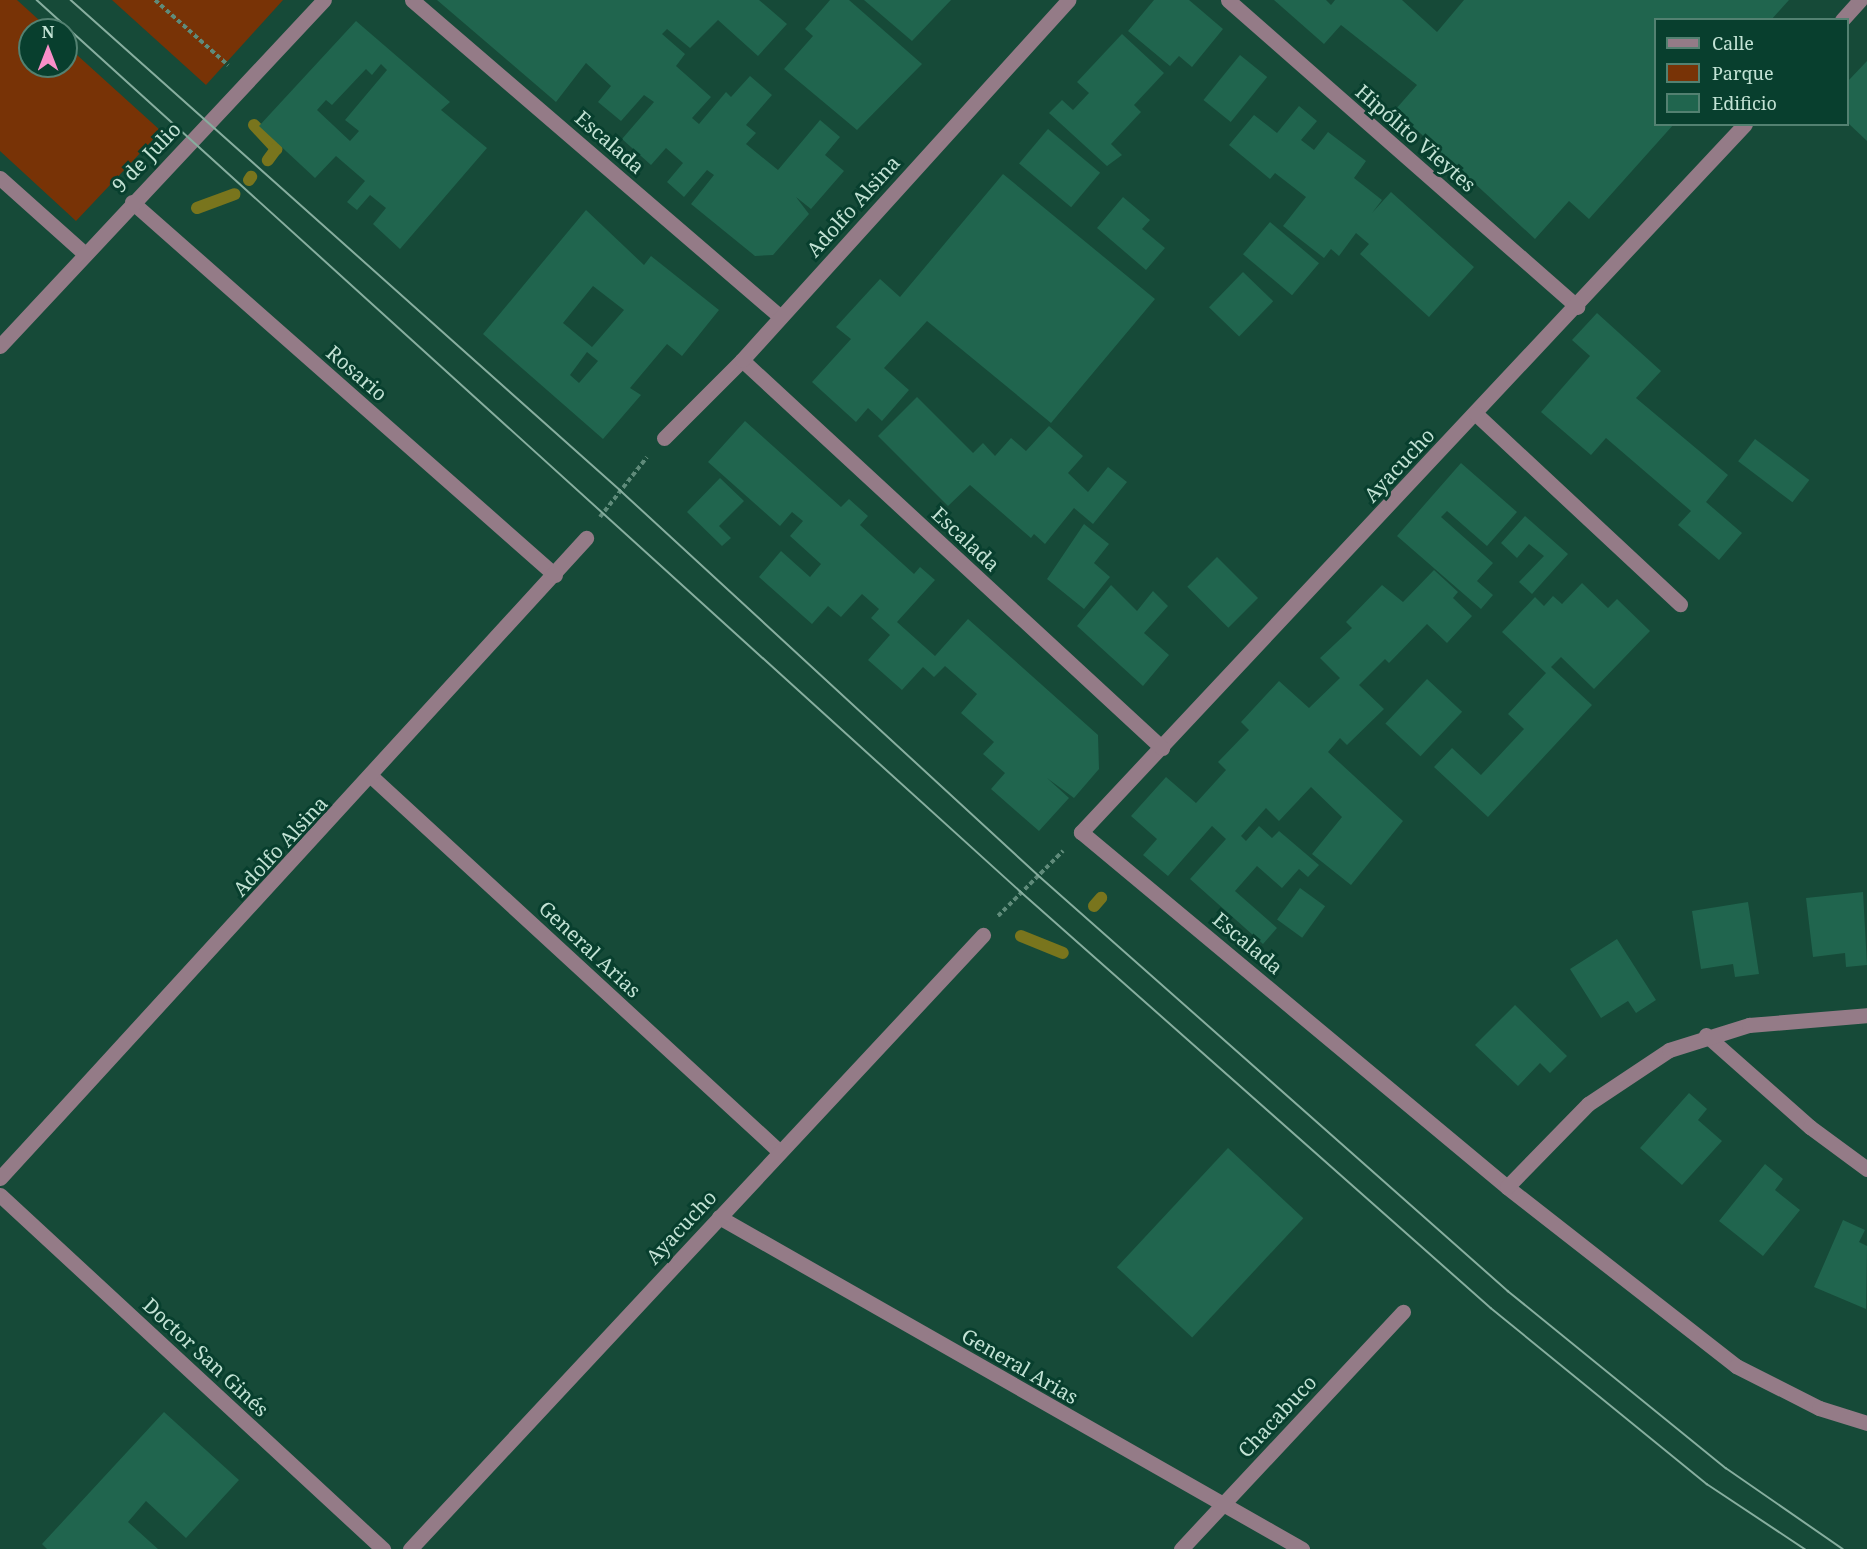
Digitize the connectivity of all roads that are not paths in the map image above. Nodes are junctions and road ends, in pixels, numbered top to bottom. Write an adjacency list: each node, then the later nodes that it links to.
1 (324, 0): 9 (street, 9 de Julio)
2 (412, 0): 12 (street, Escalada)
3 (1069, 0): 12 (street, Adolfo Alsina)
4 (1228, 0): 11 (street, Hipólito Vieytes)
5 (1860, 0): 6 (street)
6 (1844, 18)
7 (1743, 126): 11 (street, Ayacucho)
8 (0, 178): 10 (street)
9 (132, 202): 10 (street, 9 de Julio); 18 (street, Rosario)
10 (84, 253): 13 (street, 9 de Julio)
11 (1577, 307): 15 (street, Ayacucho)
12 (780, 317): 14 (street, Adolfo Alsina)
13 (0, 346)
14 (742, 360): 16 (street, Adolfo Alsina); 20 (street, Escalada)
15 (1476, 414): 19 (street); 20 (street, Ayacucho)
16 (663, 438)
17 (586, 538): 18 (street, Adolfo Alsina)
18 (555, 575): 21 (street, Adolfo Alsina)
19 (1680, 604)
20 (1162, 748): 22 (street, Ayacucho)
21 (372, 777): 26 (street, General Arias); 28 (street, Adolfo Alsina)
22 (1081, 832): 29 (street, Escalada)
23 (982, 935): 26 (street, Ayacucho)
24 (1867, 1015): 25 (street)
25 (1706, 1035): 27 (street); 29 (street)
26 (780, 1152): 31 (street, Ayacucho)
27 (1867, 1169)
28 (0, 1179)
29 (1507, 1187): 33 (street, Escalada)
30 (0, 1196): 35 (street, Doctor San Ginés)
31 (719, 1217): 34 (street, General Arias); 36 (street, Ayacucho)
32 (1403, 1312): 34 (street, Chacabuco)
33 (1867, 1423)
34 (1222, 1505): 37 (street, Chacabuco); 38 (street, General Arias)
35 (383, 1549)
36 (410, 1549)
37 (1181, 1549)
38 (1302, 1549)

